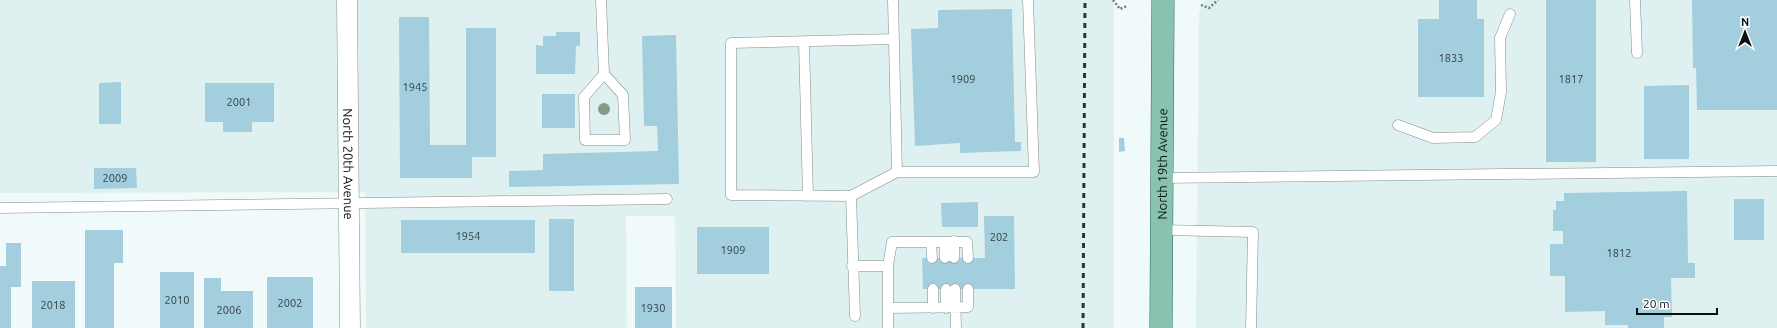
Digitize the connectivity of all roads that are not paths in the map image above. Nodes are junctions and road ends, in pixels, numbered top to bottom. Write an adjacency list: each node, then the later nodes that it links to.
1 (347, 0): 19 (street, North 20th Avenue)
2 (601, 0): 11 (lane)
3 (893, 0): 8 (lane)
4 (1028, 0): 14 (lane)
5 (1164, 0): 15 (main road, North 19th Avenue)
6 (1635, 0): 10 (lane)
7 (1510, 14): 12 (lane)
8 (894, 39): 9 (lane); 14 (lane)
9 (804, 42): 16 (lane); 16 (lane)
10 (1637, 54)
11 (604, 74): 11 (lane)
12 (1398, 125)
13 (1777, 171): 15 (lane)
14 (897, 172): 17 (lane)
15 (1162, 178): 21 (main road, North 19th Avenue)
16 (808, 196): 17 (lane)
17 (851, 196): 27 (lane)
18 (667, 199): 19 (lane)
19 (348, 204): 20 (lane); 36 (street, North 20th Avenue)
20 (0, 208)
21 (1162, 230): 39 (main road, North 19th Avenue); 40 (lane)
22 (931, 242): 23 (lane); 24 (lane); 28 (lane)
23 (950, 242): 25 (lane); 26 (lane)
24 (932, 258)
25 (950, 258)
26 (968, 258)
27 (852, 266): 28 (lane); 35 (lane)
28 (888, 266): 32 (lane)
29 (933, 289): 33 (lane)
30 (950, 289): 34 (lane)
31 (968, 289): 34 (lane)
32 (889, 308): 33 (lane); 37 (lane)
33 (933, 308): 34 (lane)
34 (951, 308): 38 (lane)
35 (855, 316)
36 (350, 328)
37 (888, 328)
38 (956, 328)
39 (1161, 328)
40 (1251, 328)

